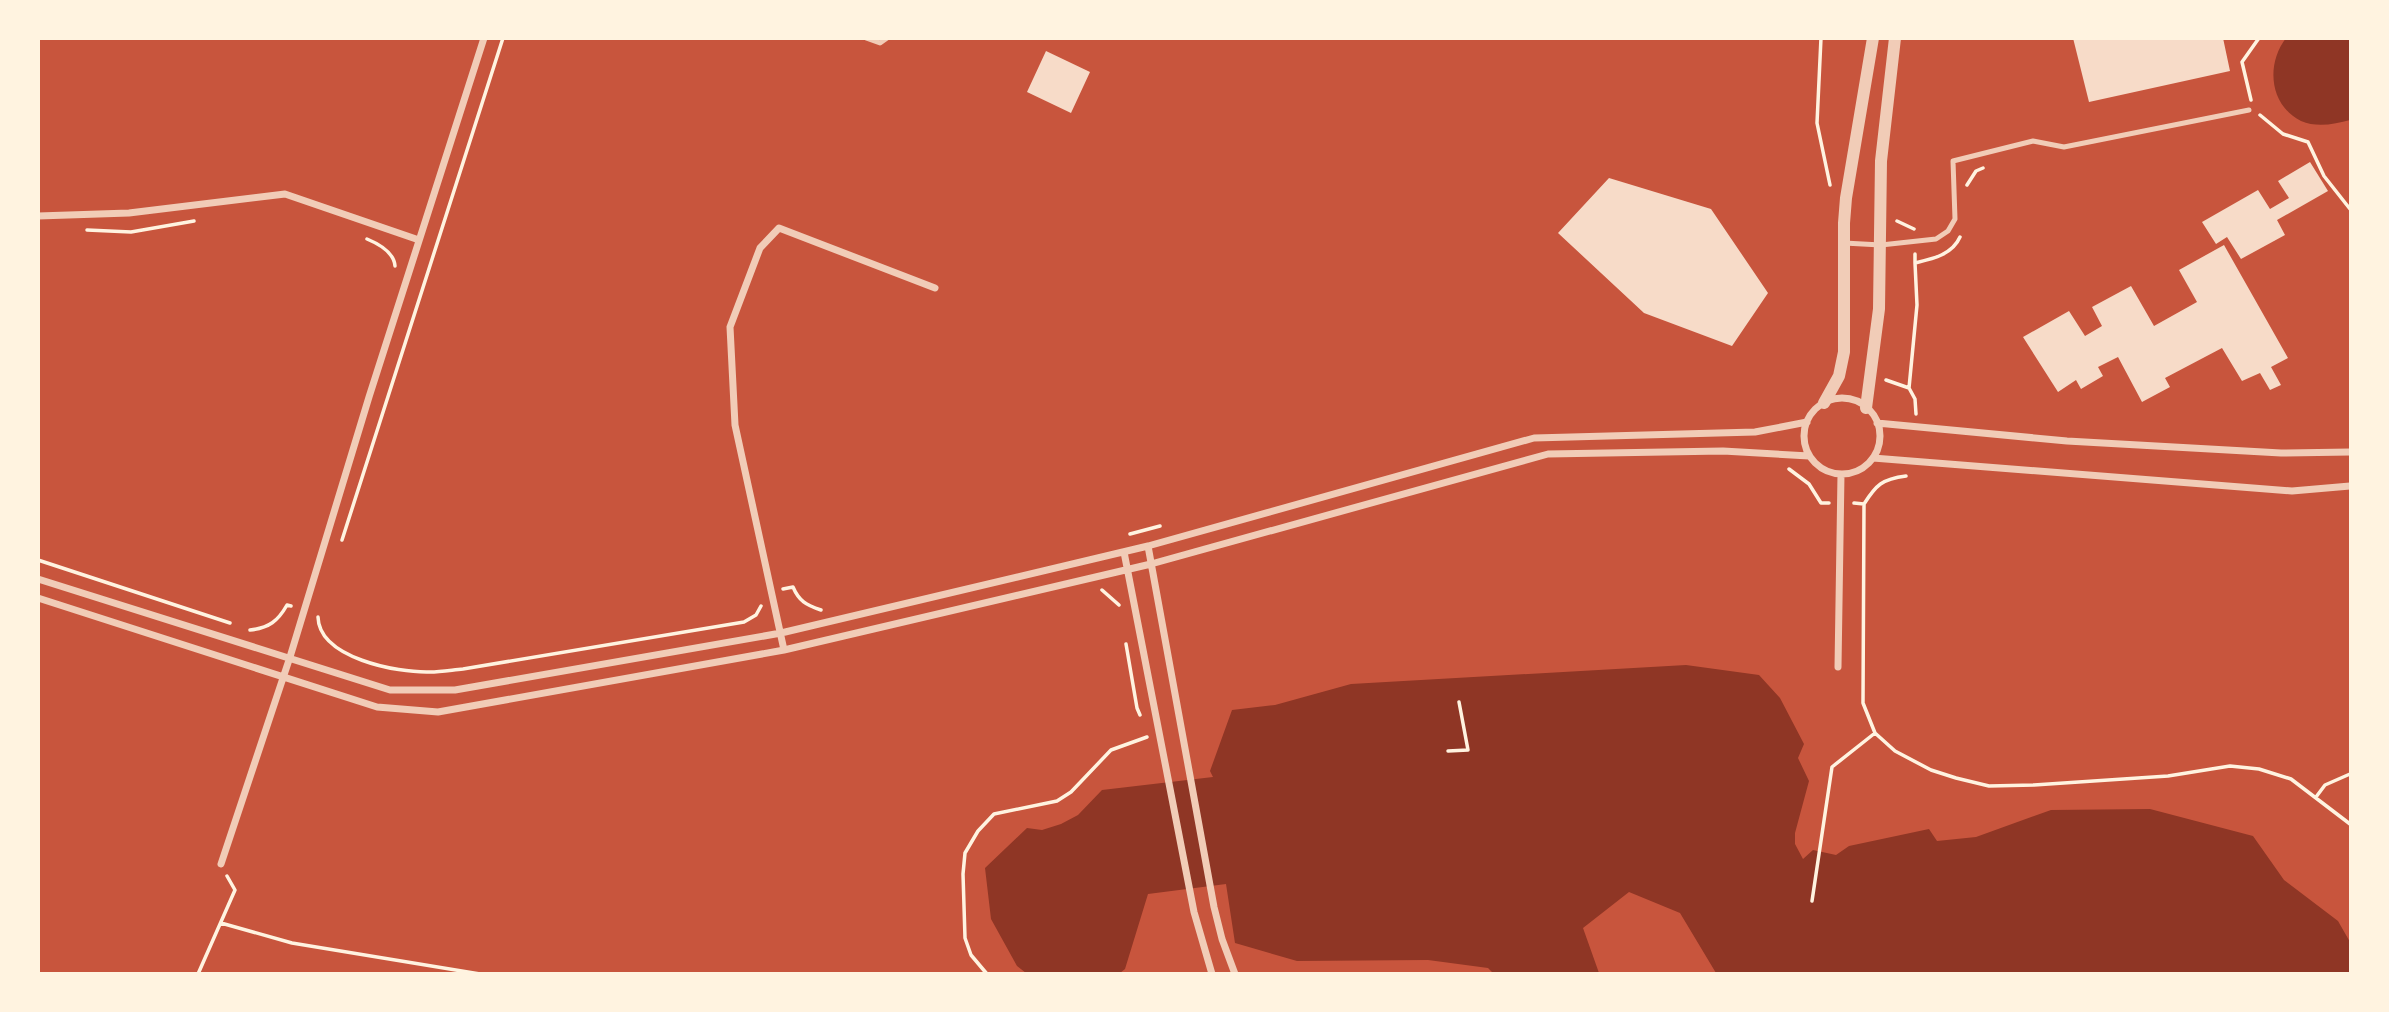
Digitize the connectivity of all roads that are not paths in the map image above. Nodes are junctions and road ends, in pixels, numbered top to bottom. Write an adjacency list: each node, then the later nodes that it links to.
1 (484, 38): 8 (street)
2 (866, 38): 3 (lane)
3 (887, 38)
4 (1873, 38): 9 (street)
5 (1895, 38): 10 (street)
6 (2249, 110): 10 (lane)
7 (38, 216): 8 (street)
8 (419, 240): 29 (street)
9 (1844, 243): 10 (lane); 12 (street)
10 (1881, 244): 13 (street)
11 (935, 288): 27 (street)
12 (1825, 403): 13 (street); 14 (street)
13 (1866, 408): 15 (street)
14 (1807, 422): 17 (street); 21 (street)
15 (1877, 423): 16 (street); 18 (street)
16 (2350, 452)
17 (1809, 456): 19 (street); 23 (street)
18 (1873, 457): 19 (street); 20 (street)
19 (1841, 474): 30 (street)
20 (2350, 486)
21 (1148, 546): 22 (street); 23 (street)
22 (1125, 552): 24 (street); 27 (street)
23 (1152, 564): 24 (street); 34 (street)
24 (1128, 569): 28 (street); 33 (street)
25 (38, 579): 29 (street)
26 (38, 598): 31 (street)
27 (781, 633): 28 (street); 29 (street)
28 (784, 650): 31 (street)
29 (290, 657): 31 (street)
30 (1838, 667)
31 (283, 676): 32 (street)
32 (221, 864)
33 (1212, 974)
34 (1235, 974)

